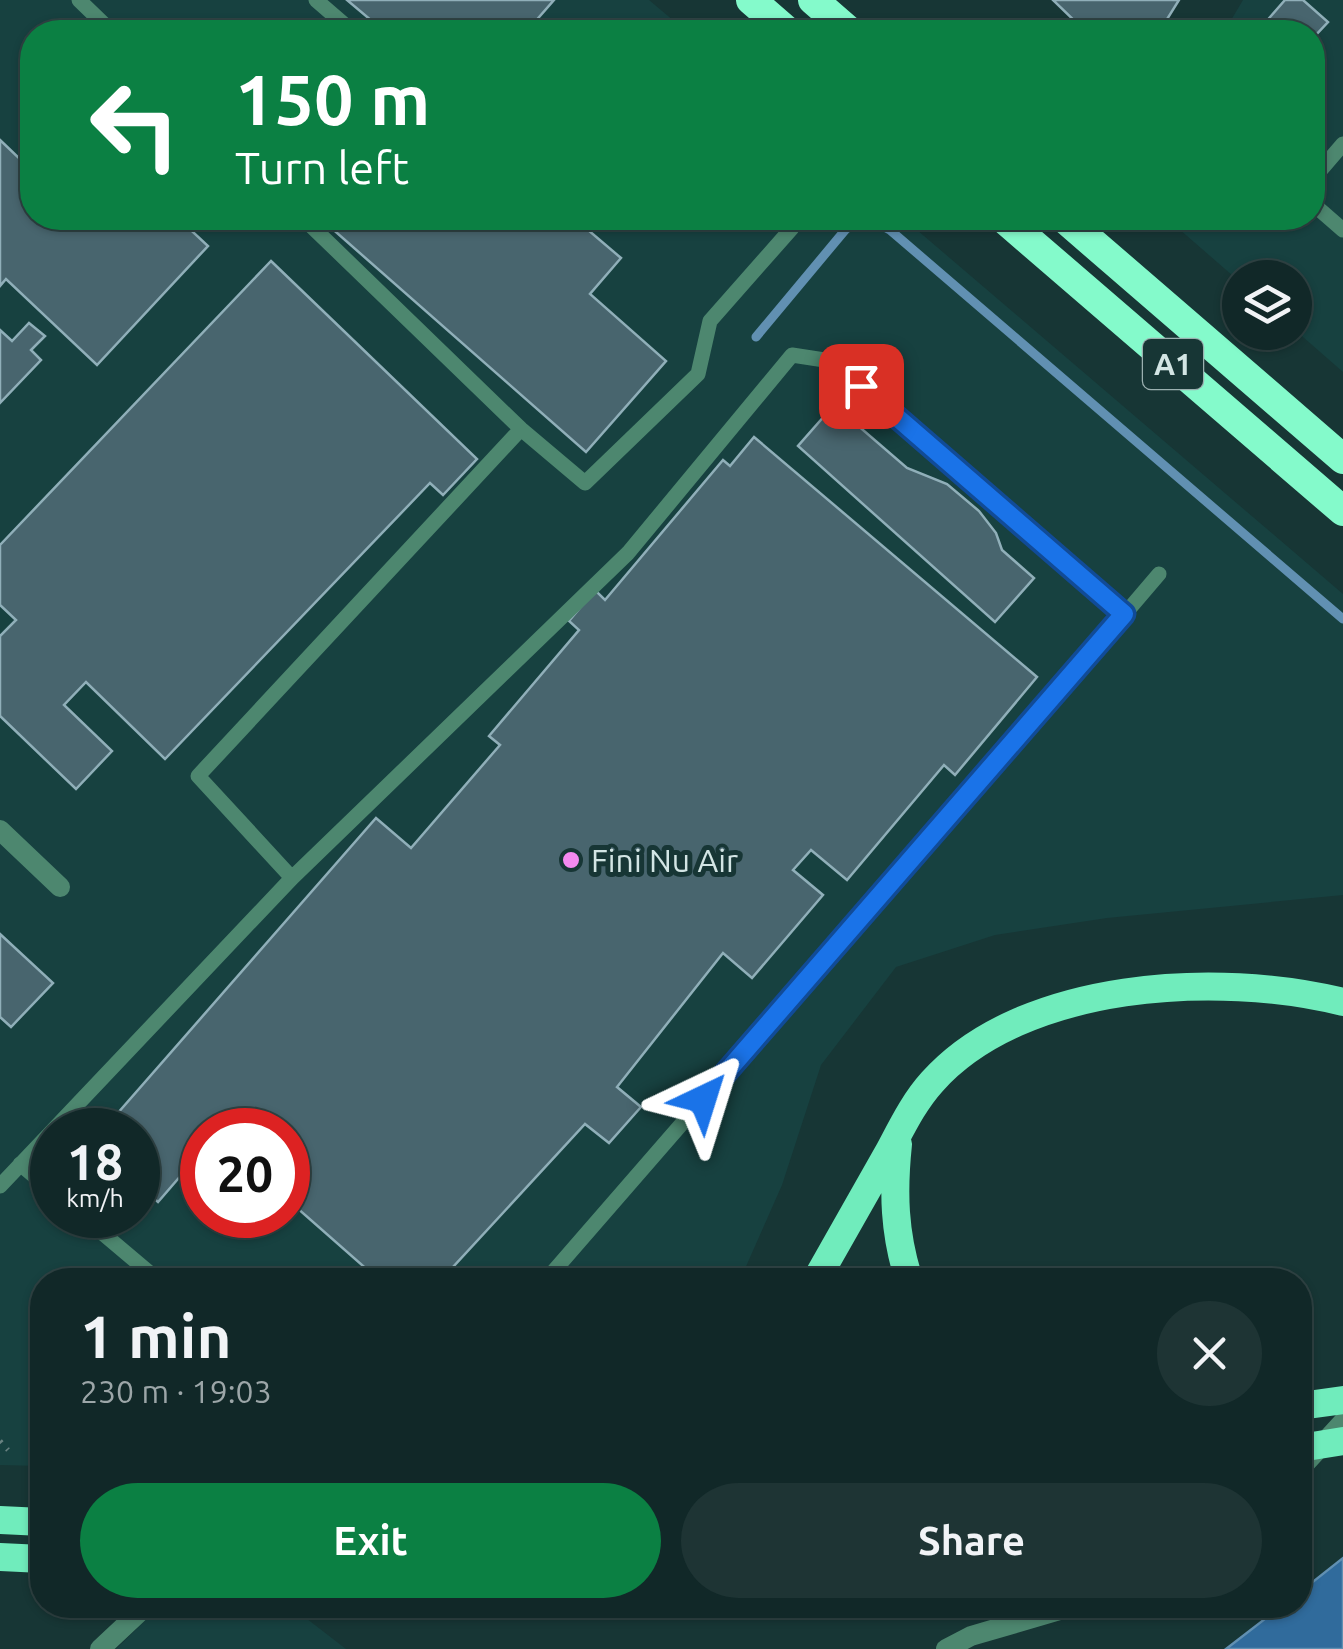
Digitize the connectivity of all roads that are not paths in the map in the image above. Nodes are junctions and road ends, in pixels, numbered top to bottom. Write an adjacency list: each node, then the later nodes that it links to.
1 (78, 0): 5 (lane)
2 (316, 0): 6 (lane)
3 (751, 0): 7 (highway)
4 (812, 0): 8 (highway)
5 (99, 20)
6 (339, 20)
7 (774, 20)
8 (836, 20)
9 (1343, 144): 10 (lane)
10 (1325, 165)
11 (315, 230): 15 (lane)
12 (790, 230): 15 (lane)
13 (1017, 230): 17 (highway, A1)
14 (1078, 230): 16 (highway, A1)
15 (521, 429): 21 (lane)
16 (1343, 460)
17 (1343, 511)
18 (1158, 574): 19 (lane)
19 (1124, 614): 21 (lane); 30 (lane)
20 (0, 830): 22 (street)
21 (292, 878): 25 (lane)
22 (60, 886)
23 (1343, 1002): 24 (highway)
24 (900, 1133): 31 (highway); 32 (highway)
25 (20, 1164): 26 (lane); 27 (lane)
26 (30, 1172)
27 (0, 1186)
28 (109, 1238): 29 (lane)
29 (144, 1268)
30 (556, 1268)
31 (823, 1268)
32 (904, 1268)
33 (1343, 1400): 34 (highway)
34 (1312, 1404)
35 (1343, 1422): 38 (street)
36 (1343, 1441): 37 (highway, bridge)
37 (1312, 1446)
38 (1312, 1456)
39 (0, 1520): 40 (highway)
40 (30, 1521)
41 (0, 1557): 42 (highway)
42 (30, 1558)
43 (133, 1618): 45 (street)
44 (1033, 1618): 46 (street)
45 (100, 1649)
46 (946, 1649)

